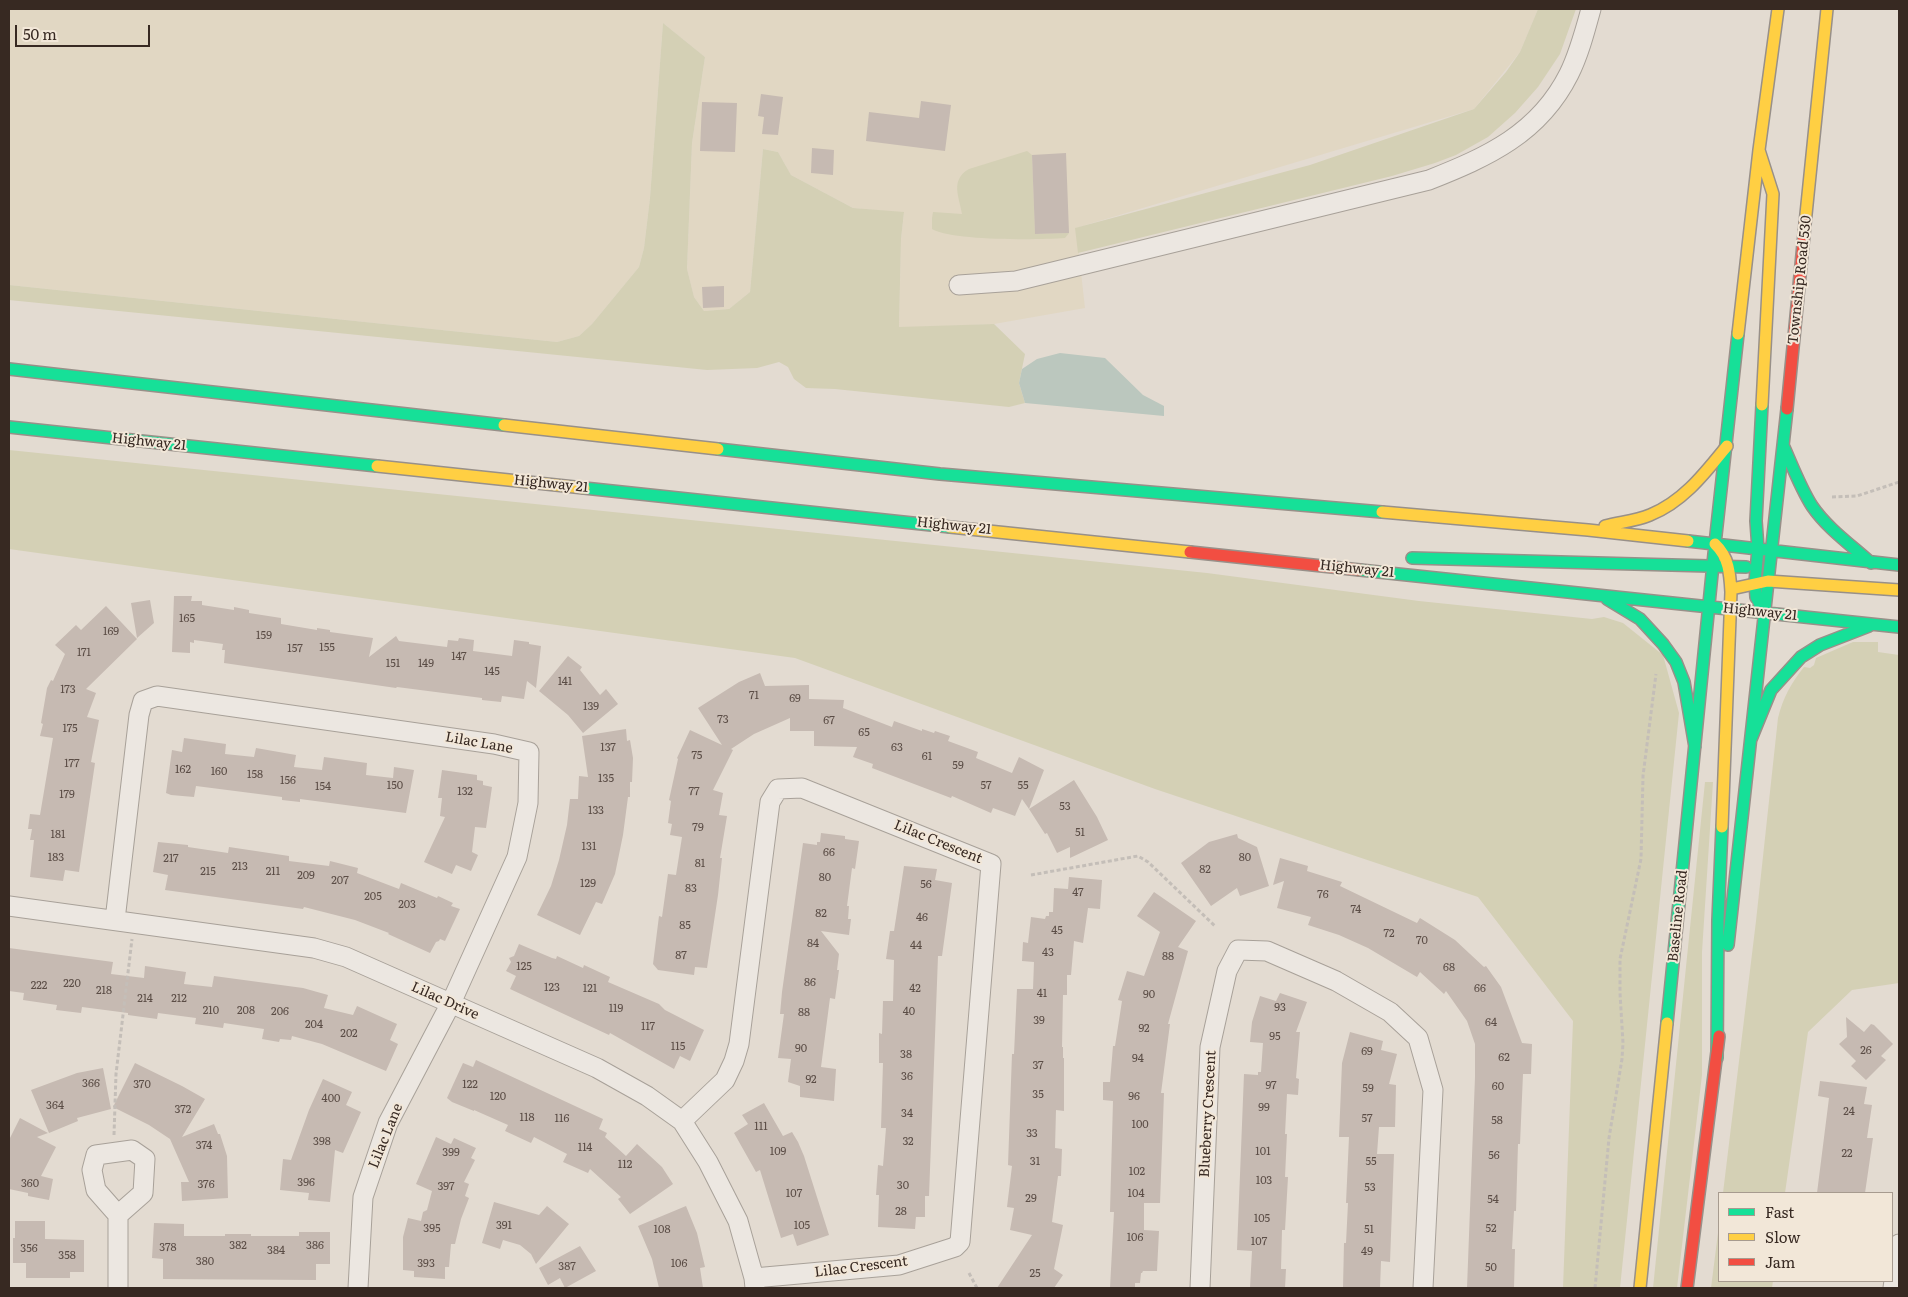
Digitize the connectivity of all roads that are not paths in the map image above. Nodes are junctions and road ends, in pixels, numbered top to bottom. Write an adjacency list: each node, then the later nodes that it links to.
1 (1591, 9): 5 (street)
2 (1778, 9): 4 (main road)
3 (1828, 9): 8 (main road, Township Road 530)
4 (1759, 150): 9 (main road); 12 (main road)
5 (959, 285)
6 (9, 369): 10 (main road)
7 (9, 427): 20 (main road, Highway 21)
8 (1784, 445): 13 (main road, Township Road 530); 16 (main road)
9 (1727, 446): 10 (main road); 11 (main road)
10 (1588, 530): 11 (main road)
11 (1714, 544): 12 (main road); 17 (main road); 19 (main road, Baseline Road)
12 (1758, 549): 13 (main road); 21 (main road)
13 (1772, 551): 16 (main road); 21 (main road); 22 (main road)
14 (1403, 558): 19 (main road)
15 (1375, 560): 20 (main road)
16 (1872, 563): 18 (main road)
17 (1728, 566): 19 (main road); 21 (main road); 24 (main road)
18 (1899, 566)
19 (1712, 567): 27 (main road, Baseline Road)
20 (1351, 568): 26 (main road, Highway 21)
21 (1756, 568): 23 (main road)
22 (1768, 581): 23 (main road); 25 (main road); 29 (main road)
23 (1755, 584): 24 (main road); 29 (main road)
24 (1730, 590): 27 (main road); 28 (main road)
25 (1899, 590)
26 (1601, 595): 27 (main road, Highway 21); 33 (main road)
27 (1709, 606): 28 (main road, Highway 21); 33 (main road, Baseline Road)
28 (1731, 608): 29 (main road, Highway 21); 37 (main road)
29 (1764, 612): 30 (main road, Highway 21); 32 (main road)
30 (1873, 624): 31 (main road, Highway 21); 32 (main road)
31 (1899, 627)
32 (1751, 739): 37 (main road)
33 (1695, 747): 46 (main road, Baseline Road)
34 (9, 906): 35 (street, Lilac Drive)
35 (116, 920): 36 (street, Lilac Drive); 36 (street, Lilac Lane)
36 (451, 1003): 38 (street, Lilac Drive); 43 (street, Lilac Lane)
37 (1717, 1058): 47 (main road)
38 (682, 1121): 41 (street, Lilac Drive); 41 (street, Lilac Crescent)
39 (118, 1215): 42 (street)
40 (1899, 1244): 48 (street)
41 (754, 1283)
42 (118, 1288)
43 (358, 1288)
44 (1200, 1288): 45 (street, Blueberry Crescent)
45 (1423, 1288)
46 (1640, 1288)
47 (1687, 1288)
48 (1893, 1288)

